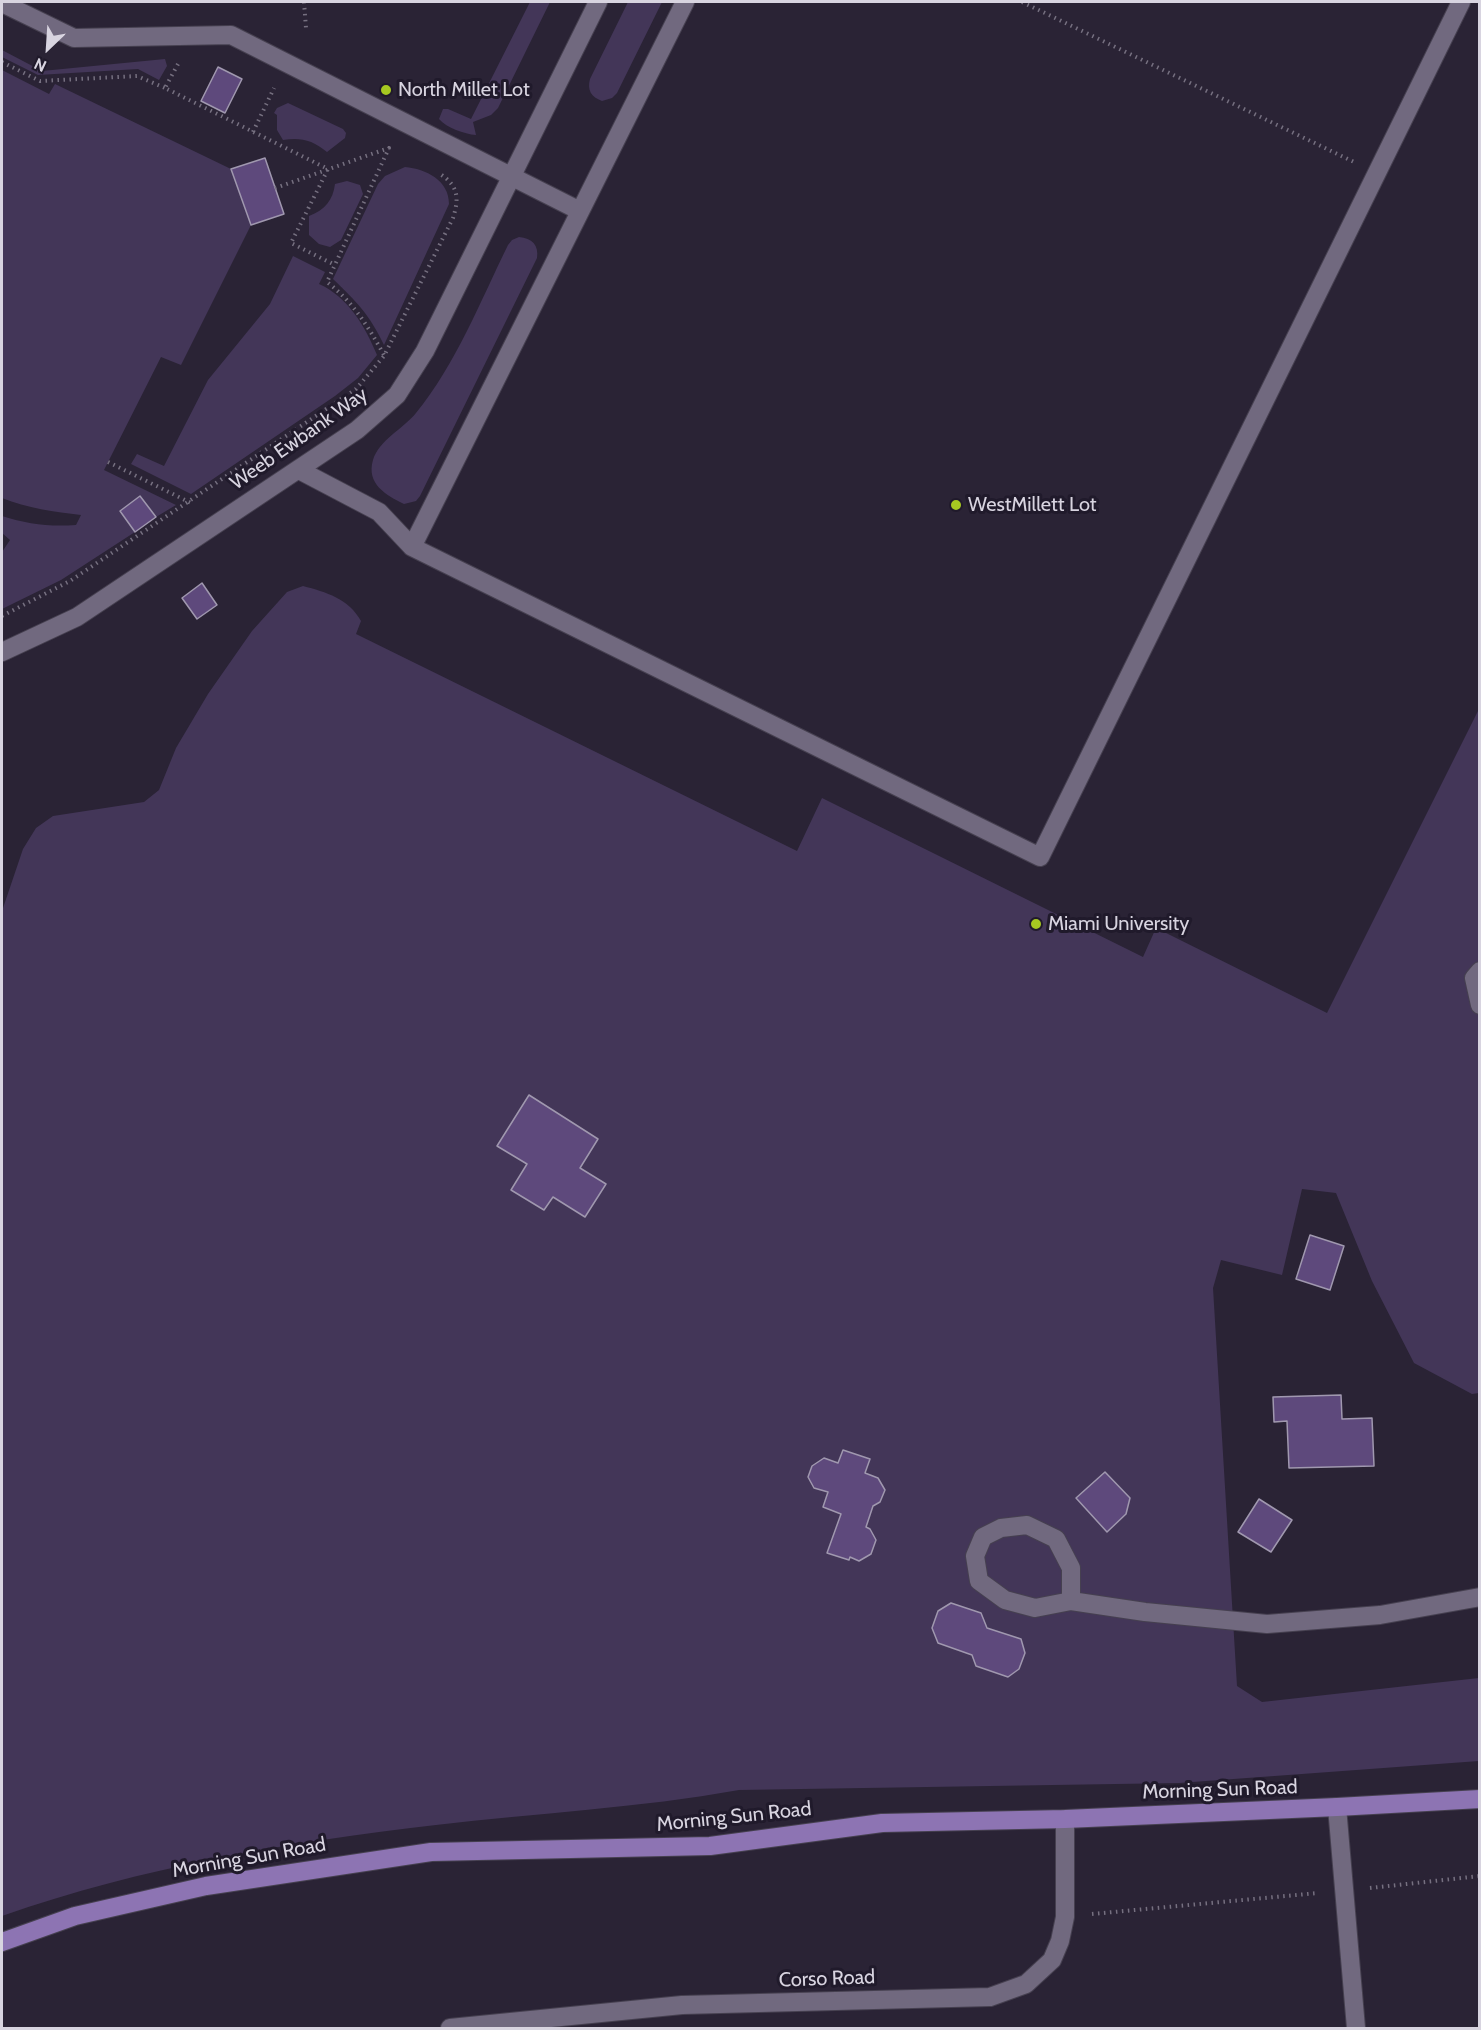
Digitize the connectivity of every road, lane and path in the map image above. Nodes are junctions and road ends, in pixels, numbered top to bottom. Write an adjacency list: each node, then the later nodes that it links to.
1 (304, 2): 7 (path)
2 (598, 2): 19 (street, Weeb Ewbank Way)
3 (685, 2): 21 (street)
4 (1022, 2): 18 (path)
5 (1461, 2): 18 (street)
6 (2, 3): 19 (street)
7 (306, 28)
8 (179, 61): 11 (path)
9 (2, 62): 11 (path)
10 (264, 83): 12 (path)
11 (165, 88): 12 (path)
12 (253, 132): 16 (path)
13 (379, 143): 14 (path)
14 (390, 148): 15 (path); 16 (path); 22 (path)
15 (398, 153)
16 (328, 169): 20 (path); 22 (path)
17 (434, 171): 23 (path)
18 (1377, 173): 28 (street)
19 (510, 176): 21 (street); 25 (street, Weeb Ewbank Way)
20 (275, 188)
21 (580, 211): 28 (street)
22 (335, 265): 23 (path)
23 (384, 356): 26 (path)
24 (108, 462): 26 (path)
25 (299, 470): 27 (street, Weeb Ewbank Way); 28 (street)
26 (189, 502): 27 (path); 29 (path)
27 (223, 519): 30 (street, Weeb Ewbank Way)
28 (412, 547)
29 (2, 616)
30 (2, 652)
31 (1479, 971): 32 (street)
32 (1479, 1005)
33 (1479, 1597): 34 (street)
34 (1071, 1601): 34 (street)
35 (1479, 1799): 36 (main road, Morning Sun Road)
36 (1337, 1807): 37 (main road, Morning Sun Road); 39 (street)
37 (1065, 1819): 40 (street, Corso Road); 41 (main road, Morning Sun Road)
38 (1479, 1876): 39 (path)
39 (1344, 1890): 40 (path); 43 (street)
40 (1065, 1917): 42 (street, Corso Road)
41 (2, 1942)
42 (450, 2028)
43 (1356, 2028)

